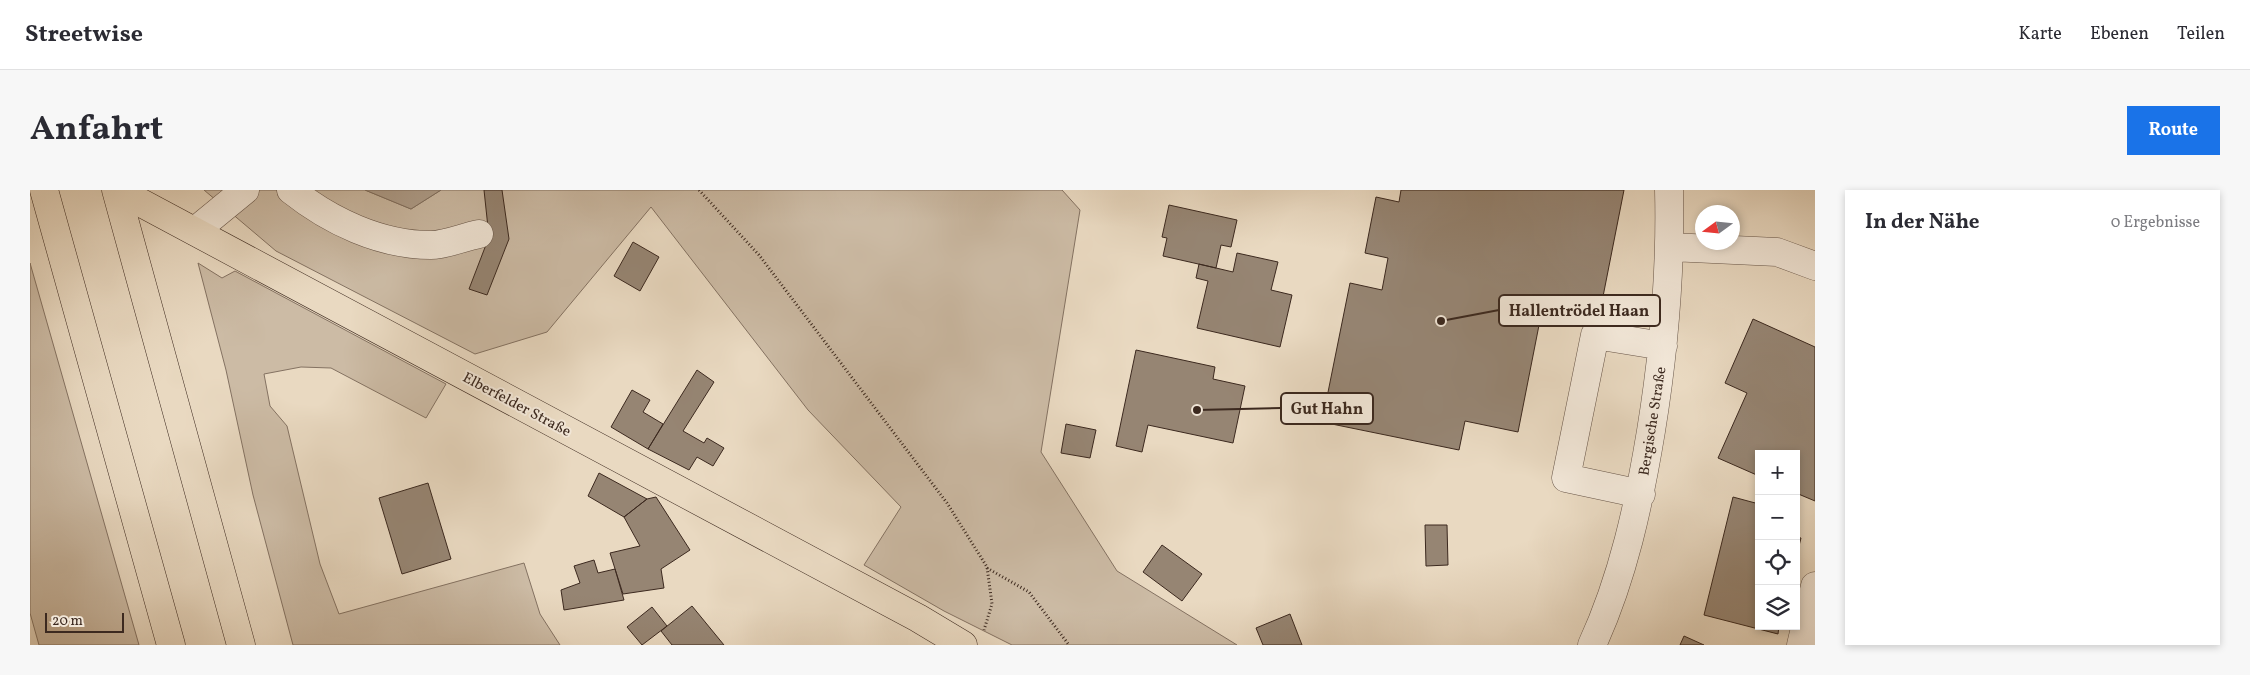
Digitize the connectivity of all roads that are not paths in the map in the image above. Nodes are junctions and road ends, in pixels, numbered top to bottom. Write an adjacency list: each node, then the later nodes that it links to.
1 (44, 190): 15 (main road)
2 (116, 190): 6 (main road, Elberfelder Straße); 16 (main road)
3 (245, 190): 6 (street)
4 (291, 190): 7 (street)
5 (1669, 190): 8 (street, Bergische Straße)
6 (196, 231): 13 (main road, Elberfelder Straße)
7 (479, 234)
8 (1670, 247): 9 (street); 10 (street, Bergische Straße)
9 (1815, 266)
10 (1663, 346): 11 (street, Bergische Straße); 11 (street)
11 (1641, 494): 18 (street, Bergische Straße)
12 (1815, 586): 19 (street)
13 (918, 618): 14 (main road, Elberfelder Straße); 17 (street, Elberfelder Straße)
14 (973, 640)
15 (170, 645)
16 (241, 645)
17 (937, 645)
18 (1592, 645)
19 (1801, 645)

